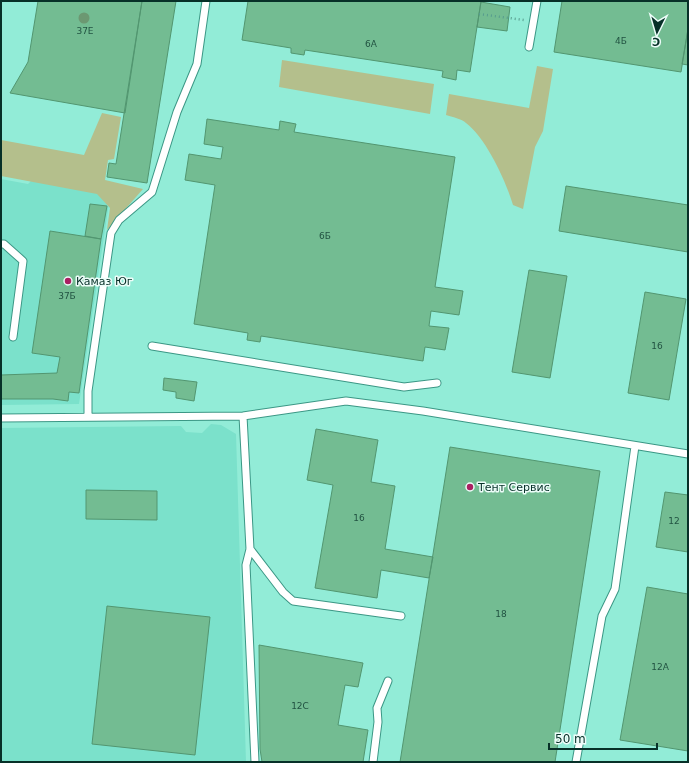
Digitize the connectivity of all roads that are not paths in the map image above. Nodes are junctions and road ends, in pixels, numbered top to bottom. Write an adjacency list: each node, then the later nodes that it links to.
1 (206, 1): 9 (lane)
2 (537, 1): 3 (lane)
3 (530, 47)
4 (1, 244): 5 (lane)
5 (13, 337)
6 (152, 346): 7 (lane)
7 (438, 384)
8 (243, 416): 9 (lane); 11 (lane); 13 (lane)
9 (88, 417): 10 (lane)
10 (1, 418)
11 (634, 446): 12 (lane); 18 (lane)
12 (688, 454)
13 (250, 549): 14 (lane); 16 (lane)
14 (401, 616)
15 (388, 681): 17 (lane)
16 (255, 762)
17 (373, 762)
18 (576, 762)

